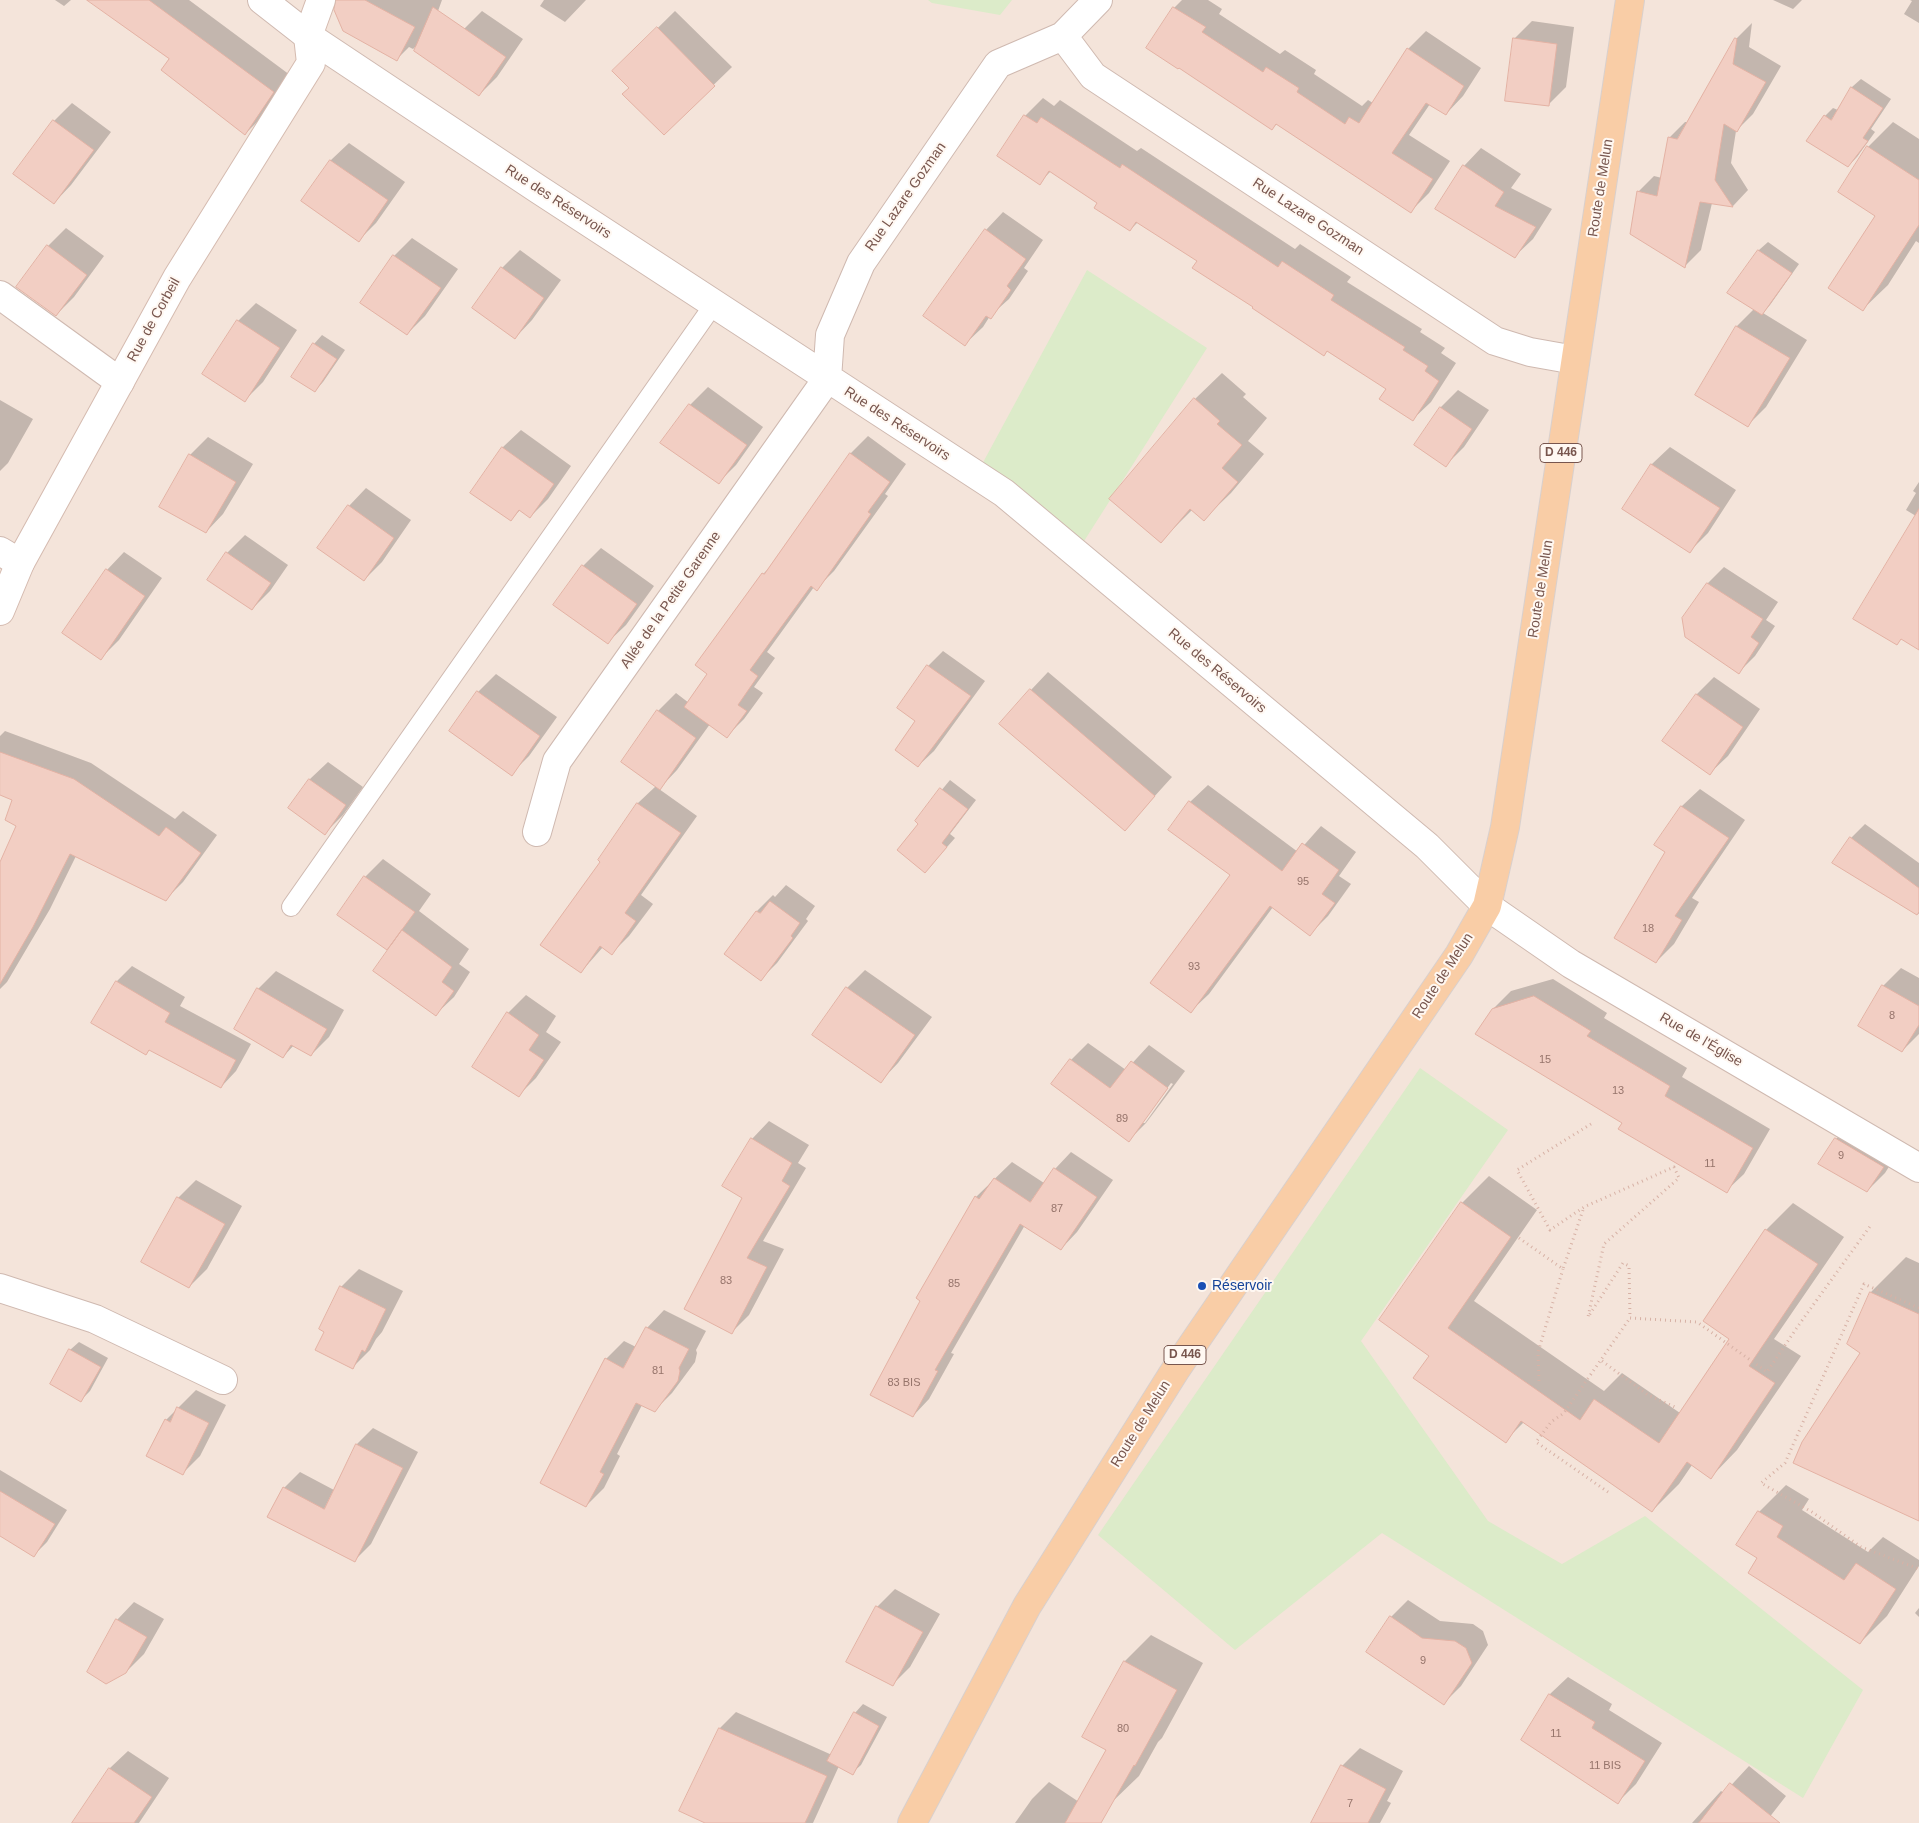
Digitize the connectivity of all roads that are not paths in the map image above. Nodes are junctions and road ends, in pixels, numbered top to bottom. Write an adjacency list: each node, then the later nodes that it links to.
1 (262, 0): 5 (street, Rue des Réservoirs)
2 (321, 0): 5 (street)
3 (1098, 0): 6 (street, Rue Lazare Gozman)
4 (1630, 0): 9 (main road, Route de Melun / D 446)
5 (308, 36): 8 (street, Rue des Réservoirs); 11 (street, Rue de Corbeil)
6 (1063, 36): 9 (street, Rue Lazare Gozman); 10 (street, Rue Lazare Gozman)
7 (0, 295): 11 (street)
8 (714, 304): 10 (street, Rue des Réservoirs); 16 (lane)
9 (1575, 360): 15 (main road, Route de Melun / D 446)
10 (827, 379): 14 (street, Allée de la Petite Garenne); 15 (street, Rue des Réservoirs)
11 (120, 382): 12 (street, Rue de Corbeil)
12 (10, 557): 13 (street, Rue de Corbeil)
13 (0, 611)
14 (538, 832)
15 (1487, 906): 17 (street, Rue de l'Église); 20 (main road, Route de Melun / D 446)
16 (291, 907)
17 (1919, 1168)
18 (0, 1288): 19 (street)
19 (223, 1380)
20 (912, 1823)

